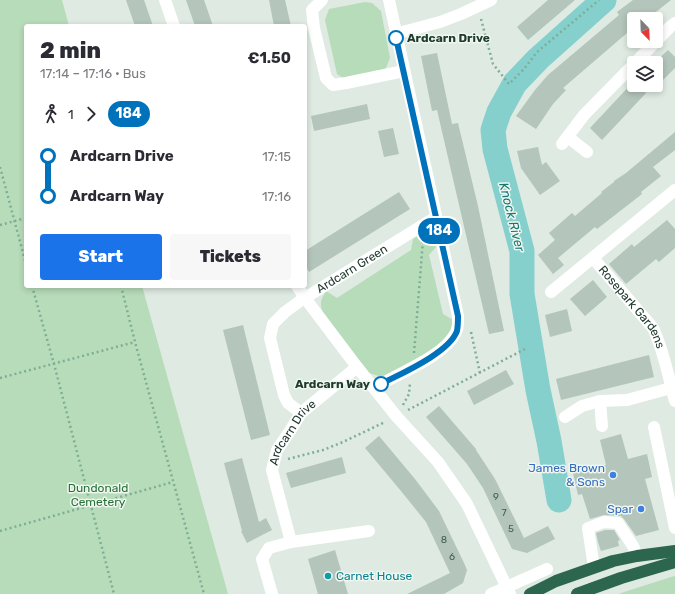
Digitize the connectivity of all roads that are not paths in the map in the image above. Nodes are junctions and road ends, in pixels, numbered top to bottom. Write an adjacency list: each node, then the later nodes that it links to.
1 (165, 0): 6 (street)
2 (322, 0): 10 (street)
3 (389, 0): 7 (street)
4 (491, 0): 7 (street)
5 (675, 23): 8 (street)
6 (173, 24)
7 (395, 34): 10 (street)
8 (641, 56)
9 (627, 70): 11 (street)
10 (404, 71): 13 (street)
11 (587, 152)
12 (675, 190): 14 (street)
13 (436, 218): 17 (street, Ardcarn Green); 20 (street)
14 (593, 258): 16 (street); 18 (street, Rosepark Gardens)
15 (298, 288): 17 (street)
16 (551, 292)
17 (305, 298): 19 (street); 24 (street, Ardcarn Green)
18 (670, 358): 21 (street, Rosepark Gardens)
19 (357, 367): 20 (street); 24 (street, Ardcarn Drive)
20 (374, 388): 36 (street)
21 (672, 388): 22 (street); 23 (street, Rosepark Gardens)
22 (600, 401): 25 (street); 26 (street)
23 (675, 401)
24 (301, 413): 30 (street, Ardcarn Drive)
25 (565, 417)
26 (602, 426)
27 (654, 427): 28 (street)
28 (675, 528)
29 (370, 531): 30 (street)
30 (291, 542): 37 (street)
31 (675, 552): 32 (highway)
32 (637, 556): 34 (highway); 34 (street)
33 (675, 562): 40 (highway)
34 (594, 567): 39 (highway)
35 (548, 569): 36 (street)
36 (508, 590): 38 (street)
37 (272, 594)
38 (491, 594)
39 (530, 594)
40 (577, 594)

